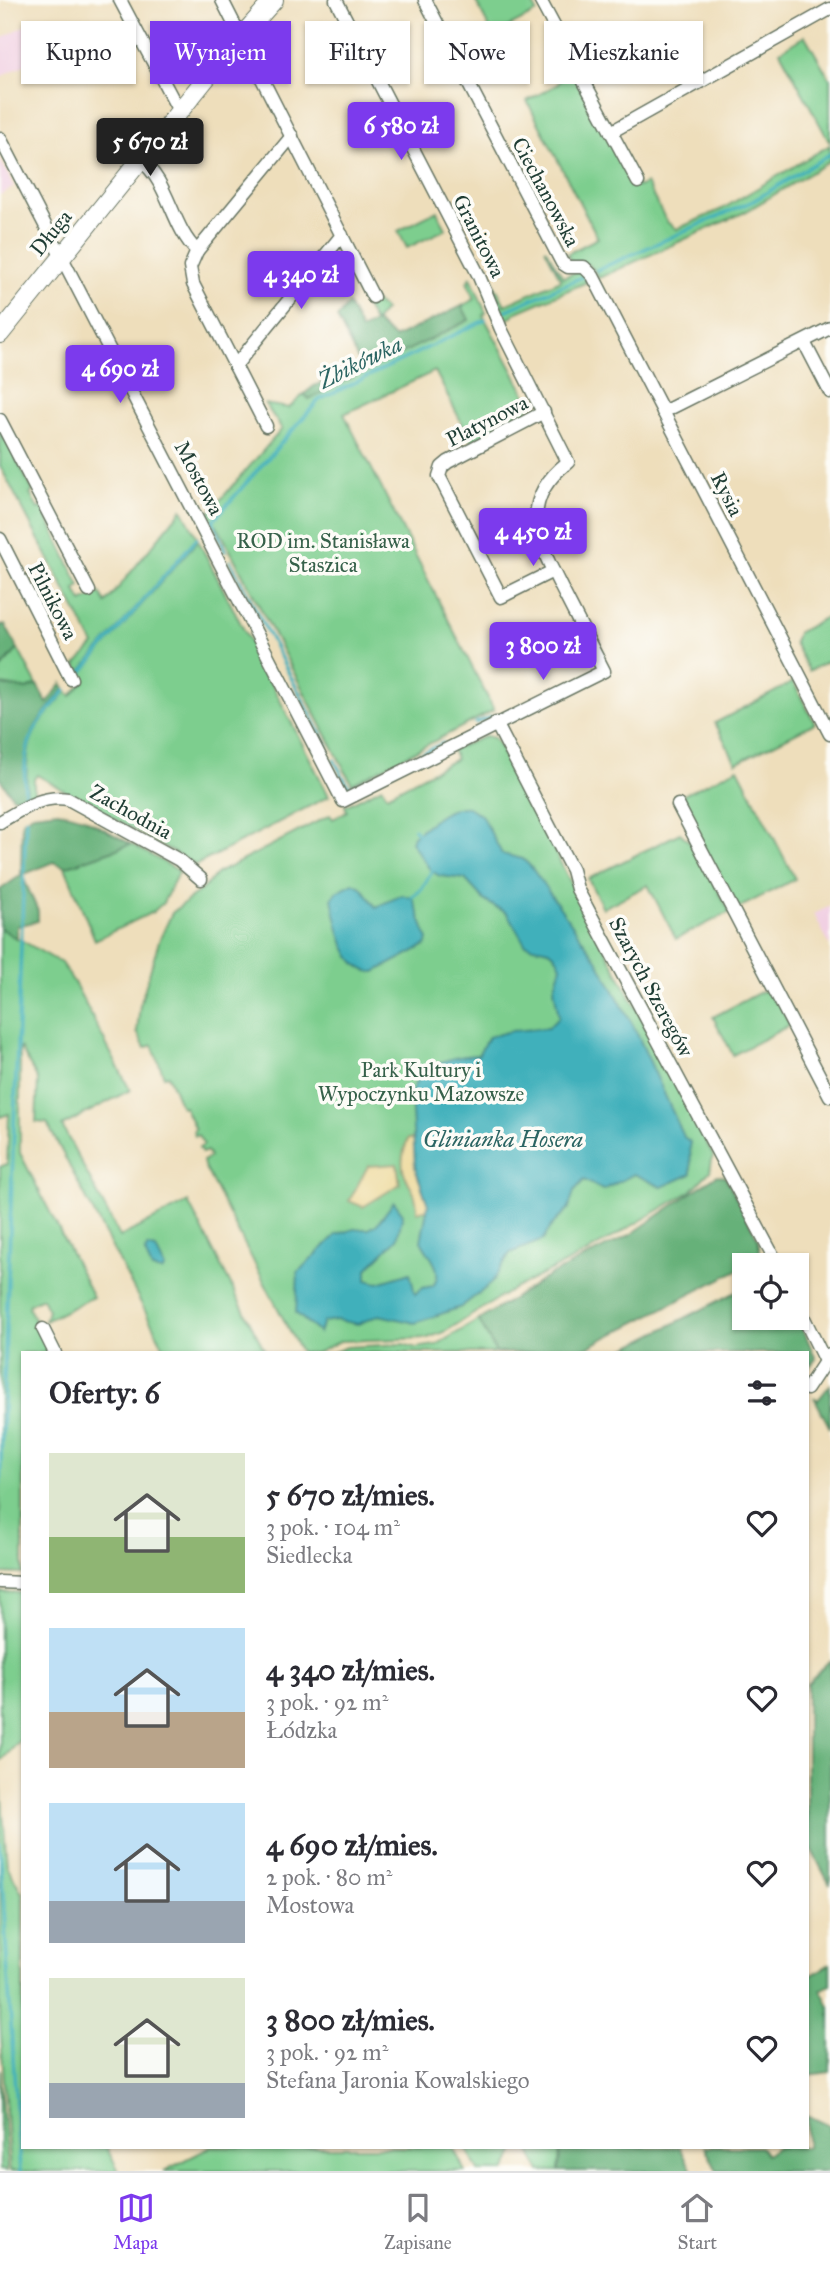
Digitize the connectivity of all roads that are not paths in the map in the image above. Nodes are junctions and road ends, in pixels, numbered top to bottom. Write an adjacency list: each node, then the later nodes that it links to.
1 (120, 0): 12 (street)
2 (222, 0): 8 (street)
3 (274, 0): 9 (street, Długa)
4 (336, 0): 28 (street, Granitowa)
5 (425, 0): 21 (street, Ciechanowska)
6 (540, 0): 13 (street)
7 (830, 9): 13 (street)
8 (233, 21)
9 (255, 21)
10 (201, 84): 12 (street, Długa)
11 (265, 84): 14 (street)
12 (179, 111): 16 (street, Długa)
13 (611, 132): 17 (street)
14 (292, 136): 18 (street); 19 (street)
15 (0, 138): 20 (street, Mostowa)
16 (140, 160): 19 (street); 20 (street, Długa)
17 (638, 181)
18 (342, 235): 22 (street); 26 (street)
19 (197, 251): 26 (street)
20 (61, 256): 24 (street, Długa); 36 (street, Mostowa)
21 (589, 271): 29 (street, Rysia)
22 (373, 297)
23 (830, 328): 25 (street)
24 (0, 334)
25 (804, 342): 27 (street); 29 (street)
26 (235, 366): 31 (street)
27 (830, 392)
28 (544, 412): 33 (street, Granitowa); 33 (street, Platynowa)
29 (663, 412): 37 (street, Rysia)
30 (0, 420): 34 (street)
31 (266, 426)
32 (0, 539): 35 (street, Pilnikowa)
33 (553, 571): 36 (street)
34 (89, 591)
35 (71, 679)
36 (496, 723): 42 (street, Szarych Szeregów)
37 (830, 734)
38 (678, 806): 41 (street)
39 (0, 822): 40 (street, Zachodnia)
40 (201, 879)
41 (830, 1096)
42 (771, 1253)
43 (809, 1324): 46 (street)
44 (43, 1329): 45 (street)
45 (54, 1351)
46 (828, 1357): 47 (street)
47 (809, 1386)

